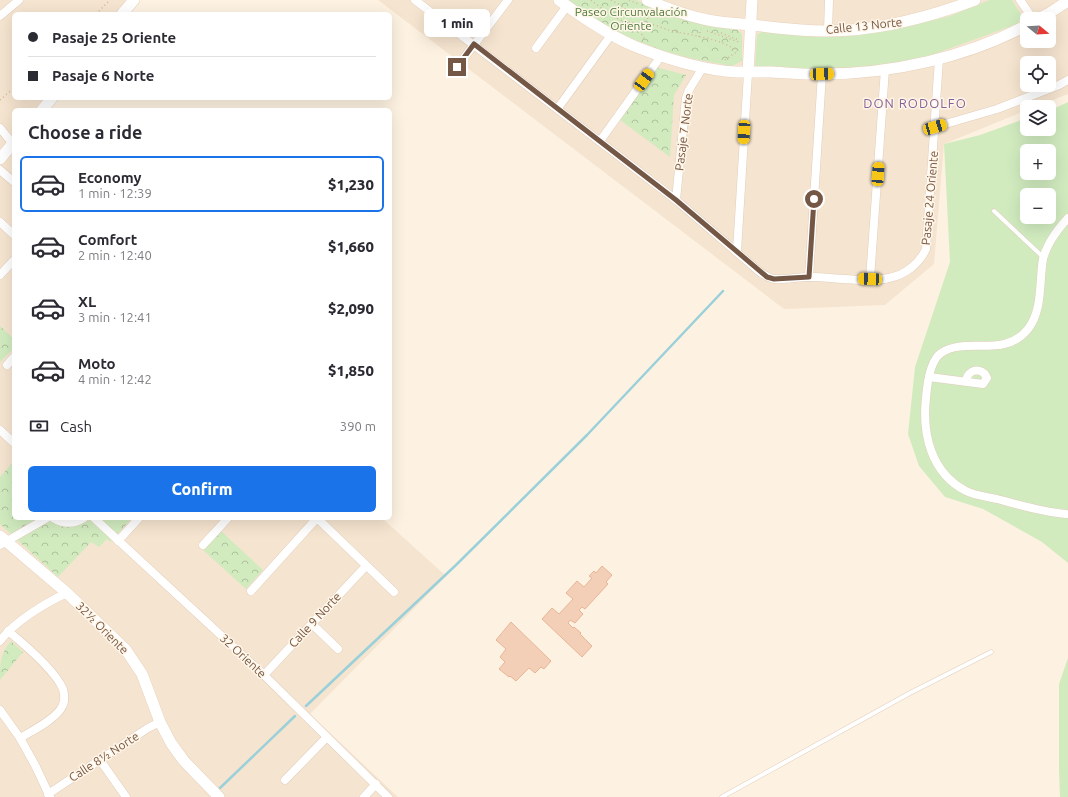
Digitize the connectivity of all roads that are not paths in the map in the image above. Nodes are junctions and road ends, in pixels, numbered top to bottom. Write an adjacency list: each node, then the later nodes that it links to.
1 (19, 0): 15 (street)
2 (134, 0): 12 (street)
3 (415, 0): 20 (street)
4 (508, 0): 20 (street)
5 (647, 0): 16 (street, Calle 13 Norte)
6 (752, 0): 16 (street)
7 (829, 0): 18 (street)
8 (975, 0): 18 (street, Calle 13 Norte)
9 (1020, 0): 13 (street)
10 (1068, 0): 14 (street)
11 (563, 3): 19 (street); 21 (street)
12 (124, 12)
13 (1028, 12)
14 (1049, 12)
15 (0, 16)
16 (750, 25): 18 (street, Calle 13 Norte); 27 (street)
17 (1020, 28): 23 (street)
18 (828, 31)
19 (611, 35): 22 (street); 30 (street)
20 (474, 44): 24 (street); 30 (street)
21 (536, 48)
22 (662, 56): 25 (street); 33 (street)
23 (939, 59): 26 (street); 31 (street, Pasaje 24 Oriente)
24 (457, 67)
25 (703, 67): 27 (street); 39 (street, Pasaje 7 Norte)
26 (885, 69): 28 (street); 49 (street)
27 (748, 73): 28 (street); 44 (street)
28 (822, 74): 48 (street)
29 (1068, 80): 31 (street)
30 (558, 108): 33 (street)
31 (935, 127): 49 (street, Pasaje 24 Oriente)
32 (0, 128): 34 (street)
33 (600, 141): 39 (street)
34 (12, 142)
35 (12, 146): 36 (street)
36 (0, 159)
37 (0, 170): 38 (street)
38 (12, 180)
39 (676, 200): 44 (street)
40 (994, 211): 45 (lane)
41 (1068, 218): 45 (street)
42 (0, 222): 43 (street)
43 (12, 233)
44 (737, 251): 48 (street)
45 (1044, 257): 52 (street)
46 (12, 262): 47 (street)
47 (0, 275)
48 (809, 277): 49 (street)
49 (870, 279)
50 (12, 359): 51 (street)
51 (7, 365)
52 (929, 377): 53 (street); 56 (street)
53 (966, 382)
54 (0, 430): 55 (street)
55 (12, 442)
56 (1066, 514)
57 (43, 520): 65 (street)
58 (57, 520): 59 (street)
59 (80, 520)
60 (96, 520): 66 (street, 32 Oriente)
61 (137, 520): 66 (street)
62 (226, 520): 67 (street)
63 (315, 520): 69 (street)
64 (319, 520): 68 (street)
65 (2, 541): 71 (street, 32½ Oriente)
66 (118, 541): 77 (street, 32 Oriente)
67 (203, 545)
68 (366, 566): 70 (street); 72 (street, Calle 9 Norte)
69 (251, 591)
70 (394, 592)
71 (67, 594): 73 (street); 79 (street, 32½ Oriente)
72 (312, 624): 75 (street); 77 (street, Calle 9 Norte)
73 (8, 631): 74 (street); 81 (street)
74 (0, 641)
75 (338, 649)
76 (991, 652): 90 (lane)
77 (264, 675): 80 (street, 32 Oriente)
78 (0, 710): 81 (street)
79 (160, 722): 82 (street, Calle 8½ Norte); 87 (street, 32½ Oriente)
80 (327, 737): 83 (street); 84 (street, 32 Oriente)
81 (20, 738): 85 (street)
82 (100, 760): 85 (street, Calle 8½ Norte); 86 (street)
83 (285, 780)
84 (376, 784): 88 (street); 89 (street, 32 Oriente)
85 (49, 795)
86 (126, 797)
87 (219, 797)
88 (364, 797)
89 (388, 797)
90 (722, 797)

